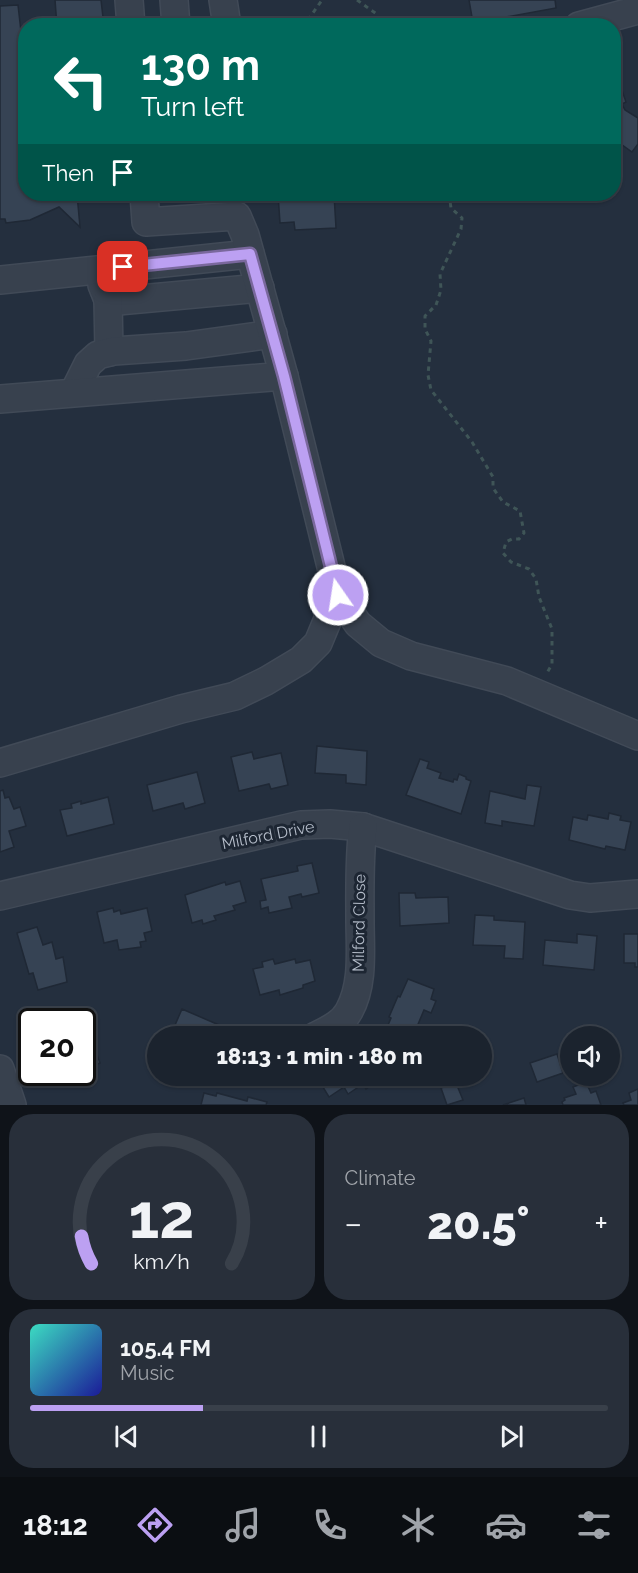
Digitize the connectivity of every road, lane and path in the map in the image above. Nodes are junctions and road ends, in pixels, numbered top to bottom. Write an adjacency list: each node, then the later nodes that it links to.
1 (129, 0): 7 (street)
2 (174, 0): 8 (street)
3 (223, 0): 9 (street)
4 (322, 0): 10 (path)
5 (357, 0): 11 (path)
6 (638, 10): 12 (street)
7 (130, 18)
8 (175, 18)
9 (226, 18)
10 (309, 18)
11 (379, 18)
12 (608, 18)
13 (144, 201): 16 (street)
14 (450, 201): 28 (path)
15 (237, 205): 16 (street); 17 (street)
16 (193, 206)
17 (250, 254): 18 (street); 20 (street)
18 (102, 270): 19 (street); 21 (street)
19 (0, 280)
20 (260, 288): 21 (street); 22 (street)
21 (108, 300): 23 (street)
22 (273, 334): 23 (street); 24 (street)
23 (109, 352): 25 (street)
24 (284, 376): 25 (street); 27 (street)
25 (74, 392): 26 (street)
26 (0, 399)
27 (338, 595): 28 (street); 30 (street)
28 (537, 694): 29 (street)
29 (638, 736)
30 (0, 763)
31 (363, 827): 32 (street, Milford Drive); 33 (street, Milford Drive); 34 (street, Milford Close)
32 (638, 894)
33 (0, 896)
34 (334, 1026)
35 (0, 1069): 36 (street)
36 (12, 1105)

